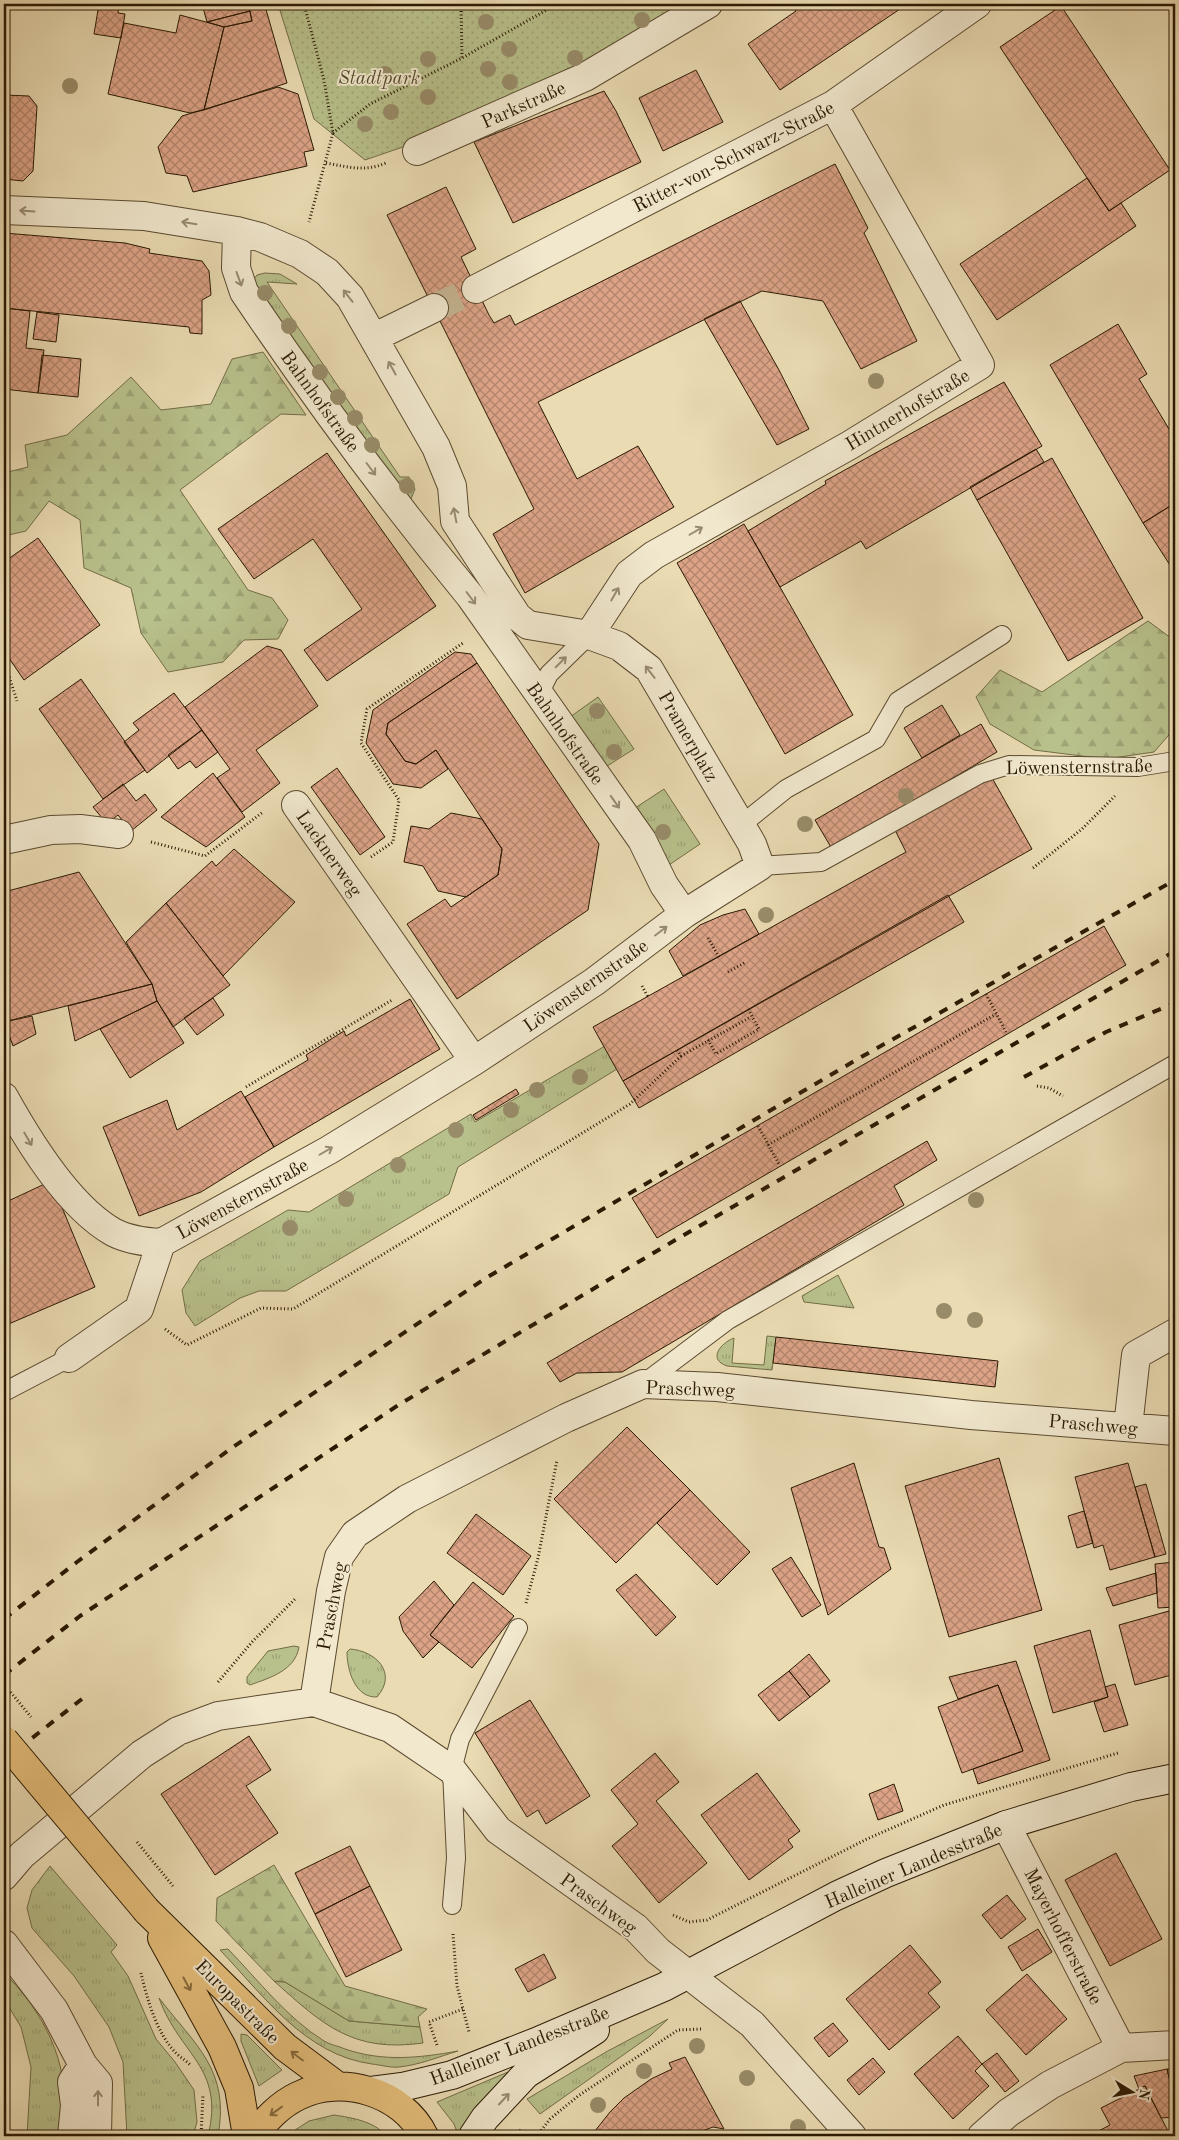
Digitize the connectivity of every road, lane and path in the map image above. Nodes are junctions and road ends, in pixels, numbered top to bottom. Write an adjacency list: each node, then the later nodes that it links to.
1 (304, 4): 8 (path)
2 (461, 4): 6 (path)
3 (557, 4): 6 (path)
4 (708, 4): 9 (street, Parkstraße)
5 (977, 4): 7 (street, Ritter-von-Schwarz-Straße)
6 (462, 58): 8 (path)
7 (833, 105): 14 (street, Ritter-von-Schwarz-Straße); 19 (street, Hintnerhofstraße, one-way to 7)
8 (333, 132): 10 (path)
9 (417, 151): 10 (path)
10 (326, 163): 13 (path)
11 (4, 210): 12 (street, one-way to 11)
12 (237, 231): 13 (street); 18 (street, Bahnhofstraße, one-way to 18)
13 (300, 254): 16 (street, one-way to 13)
14 (476, 288)
15 (434, 308): 16 (street)
16 (375, 337): 17 (street, one-way to 16)
17 (466, 541): 18 (street); 19 (street, Pramerplatz)
18 (439, 558): 23 (street, Bahnhofstraße, one-way to 23)
19 (588, 635): 23 (lane, one-way to 19); 28 (street, Pramerplatz, one-way to 19)
20 (1002, 636): 28 (lane)
21 (468, 640): 31 (path)
22 (4, 668): 24 (path)
23 (539, 694): 34 (street, Bahnhofstraße, one-way to 34)
24 (17, 700)
25 (1175, 761): 26 (lane, Löwensternstraße)
26 (1138, 767): 32 (lane, Löwensternstraße); 33 (path)
27 (296, 805): 29 (path, Lacknerweg); 39 (street, Lacknerweg)
28 (741, 825): 32 (street, Pramerplatz)
29 (119, 834): 30 (street)
30 (4, 840)
31 (364, 862)
32 (760, 866): 34 (street, Löwensternstraße)
33 (1033, 868)
34 (684, 914): 48 (street, Löwensternstraße, one-way to 34)
35 (708, 936): 36 (path)
36 (719, 957)
37 (746, 962): 38 (path)
38 (728, 972)
39 (419, 980): 48 (street, Lacknerweg); 50 (path)
40 (986, 994): 42 (path)
41 (748, 1009): 45 (path)
42 (996, 1014): 44 (path); 53 (path)
43 (749, 1018): 45 (path)
44 (1006, 1034)
45 (708, 1040): 47 (path)
46 (677, 1050): 47 (path)
47 (681, 1056): 56 (path)
48 (474, 1061): 55 (street, Löwensternstraße, one-way to 48)
49 (1175, 1064): 59 (lane)
50 (246, 1086)
51 (4, 1097): 55 (street, one-way to 55)
52 (758, 1126): 53 (path)
53 (768, 1145): 54 (path)
54 (780, 1166)
55 (161, 1243): 56 (street, Löwensternstraße)
56 (139, 1309): 58 (street)
57 (1175, 1333): 62 (street)
58 (69, 1358): 60 (lane)
59 (642, 1384): 61 (street, Praschweg); 62 (street, Praschweg)
60 (4, 1392)
61 (566, 1418): 65 (path); 67 (street, Praschweg)
62 (1128, 1427): 63 (street, Praschweg)
63 (1175, 1431)
64 (299, 1596): 66 (path)
65 (518, 1628): 69 (lane)
66 (215, 1686)
67 (314, 1702): 69 (street, Praschweg); 72 (street, Praschweg)
68 (4, 1740): 74 (main road, Europastraße, bridge)
69 (452, 1770): 73 (lane); 77 (street, Praschweg)
70 (1175, 1778): 71 (street, Halleiner Landesstraße)
71 (1006, 1825): 77 (street, Halleiner Landesstraße); 84 (street, Mayerhofferstraße)
72 (4, 1876)
73 (452, 1906): 79 (path)
74 (147, 1910): 88 (main road, Europastraße, one-way to 74); 93 (main road, Europastraße, one-way to 93)
75 (4, 1944): 85 (street)
76 (140, 1968): 86 (path)
77 (688, 1974): 78 (street, Halleiner Landesstraße); 98 (street, Praschweg)
78 (664, 1987): 89 (street, Halleiner Landesstraße); 96 (street, Halleiner Landesstraße, one-way to 78)
79 (463, 2008): 81 (path); 83 (path)
80 (705, 2030): 97 (path)
81 (469, 2032)
82 (1175, 2045): 84 (street)
83 (437, 2046)
84 (1121, 2048): 99 (street)
85 (83, 2065): 90 (street); 91 (street, one-way to 85)
86 (194, 2070)
87 (201, 2085): 92 (path)
88 (336, 2085): 89 (main road, Europastraße); 94 (main road, Europastraße, one-way to 94)
89 (370, 2090): 95 (main road, Europastraße)
90 (72, 2136)
91 (98, 2136)
92 (201, 2136)
93 (247, 2136)
94 (253, 2136)
95 (424, 2136)
96 (473, 2136)
97 (536, 2136)
98 (852, 2136)
99 (982, 2136)

